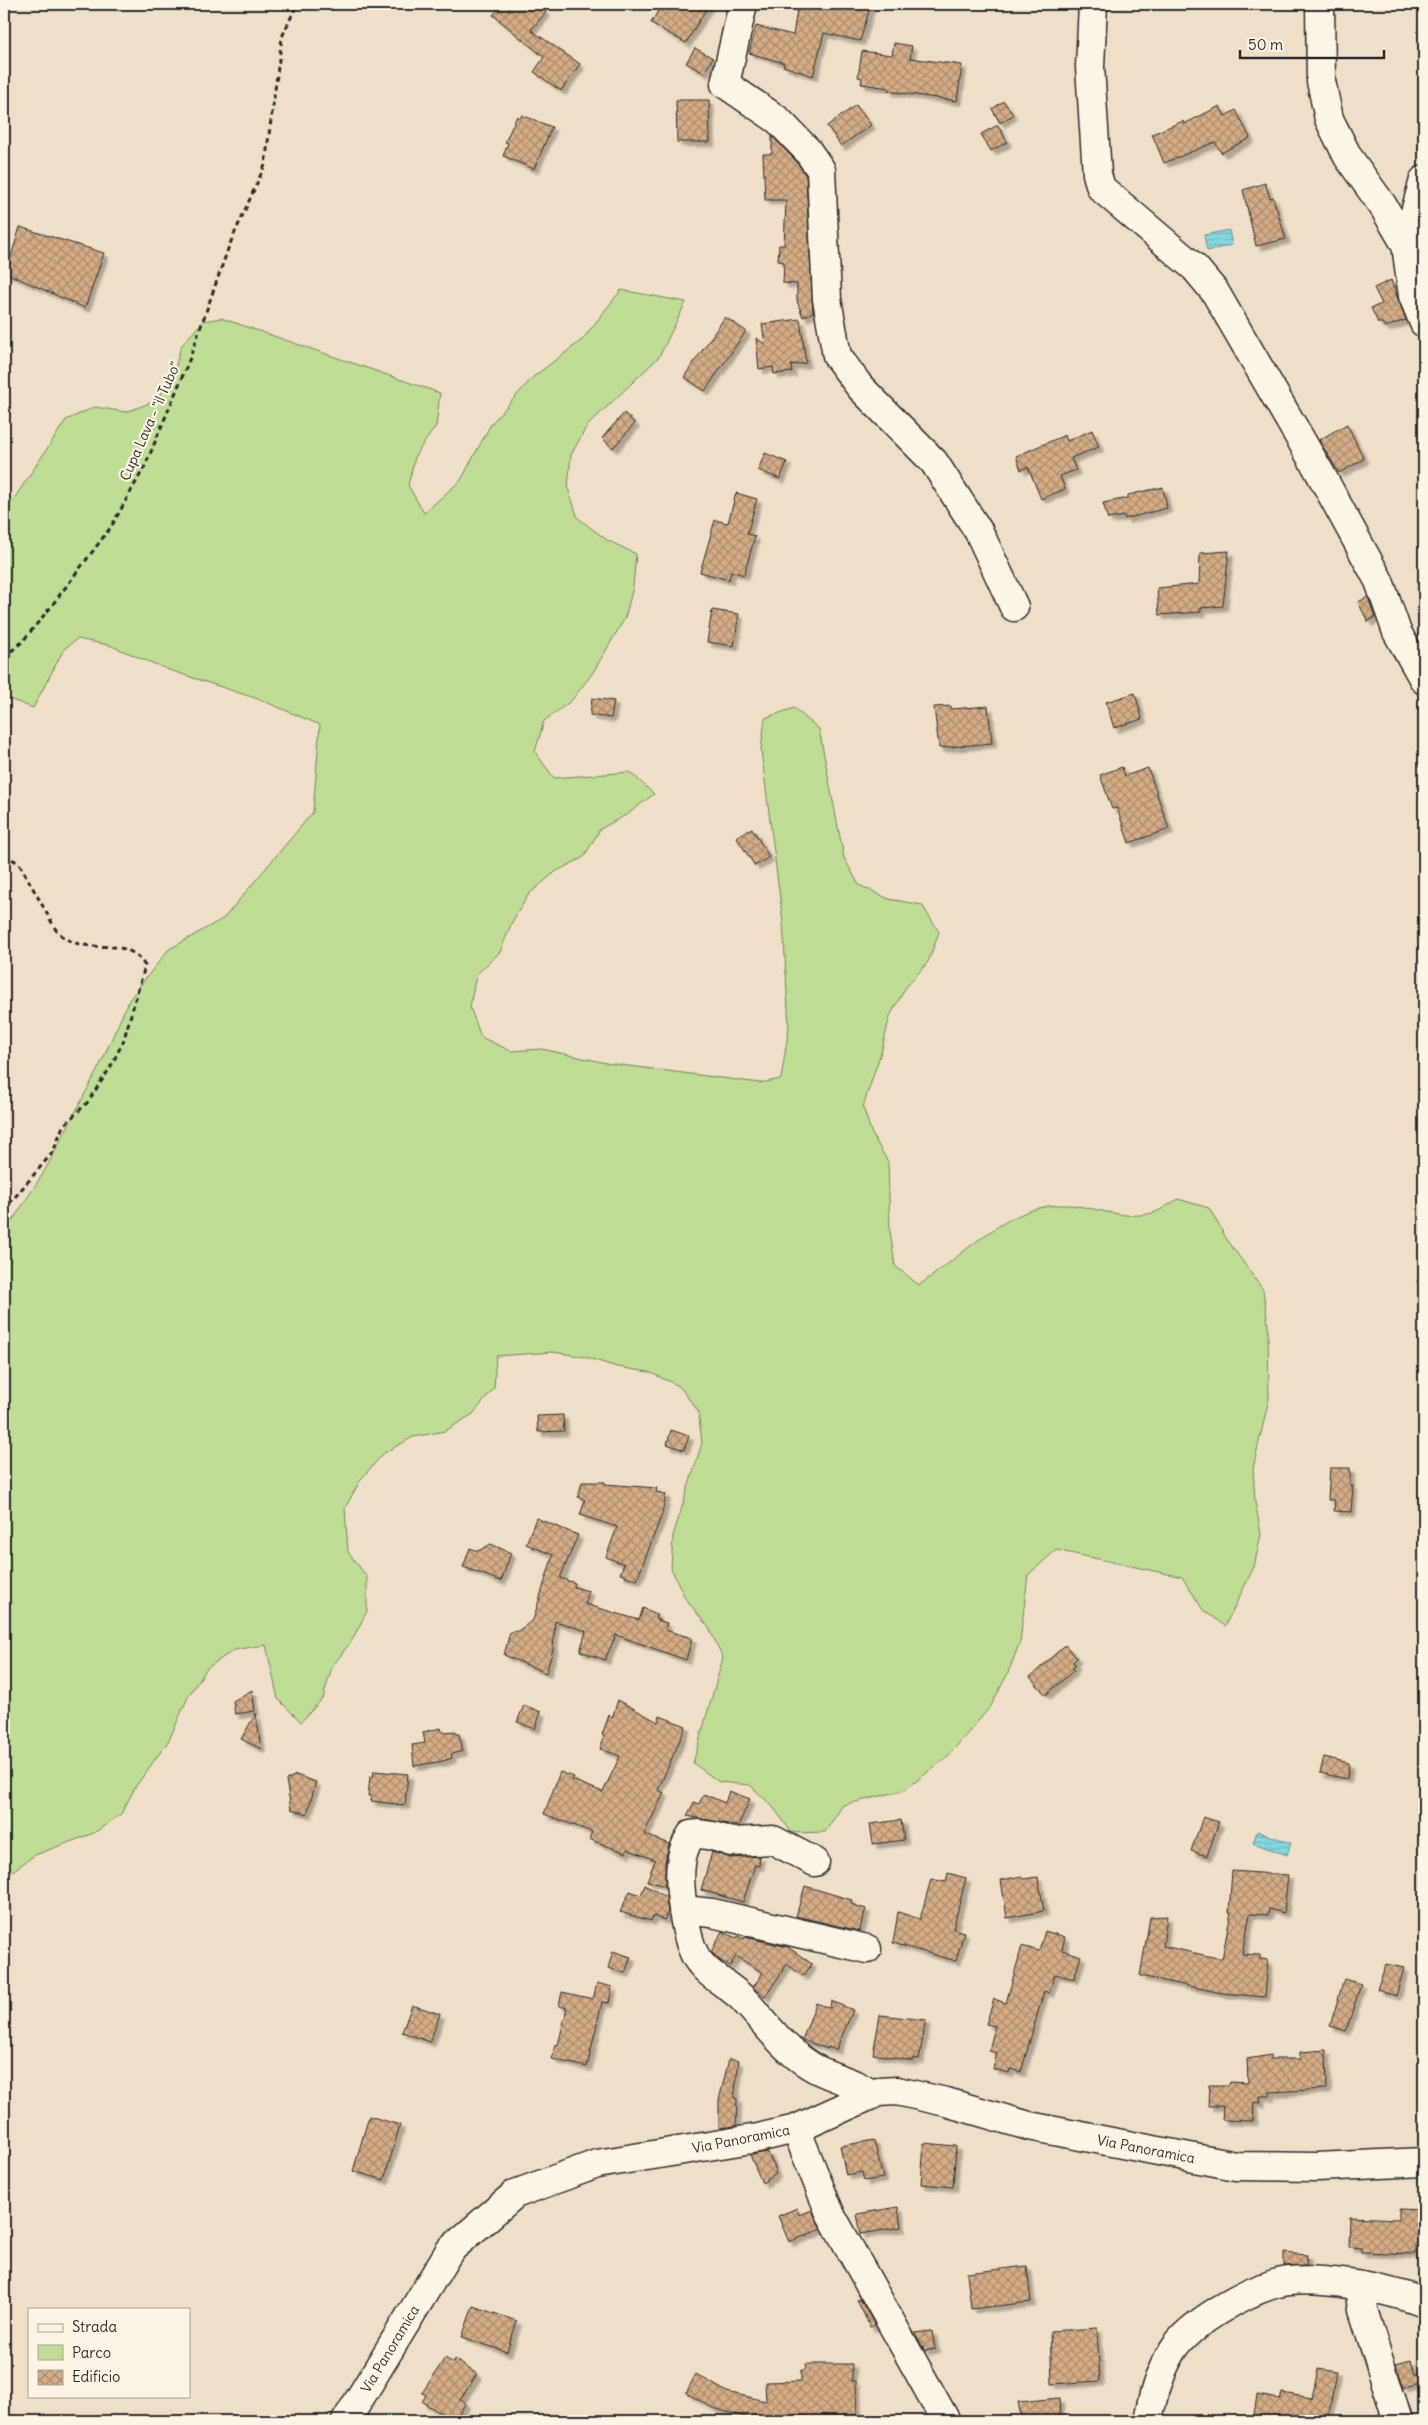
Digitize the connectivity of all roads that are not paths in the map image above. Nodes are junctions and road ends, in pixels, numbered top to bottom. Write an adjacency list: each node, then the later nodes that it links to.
1 (743, 4): 7 (street)
2 (1093, 4): 8 (street)
3 (1320, 4): 5 (street)
4 (1424, 180): 5 (street)
5 (1406, 244): 6 (street)
6 (1424, 323)
7 (1014, 607)
8 (1424, 680)
9 (814, 1862): 10 (street)
10 (684, 1910): 11 (street); 12 (street)
11 (867, 1949)
12 (872, 2095): 13 (street, Via Panoramica); 14 (street, Via Panoramica)
13 (796, 2129): 17 (street, Via Panoramica); 18 (street)
14 (1424, 2162)
15 (1360, 2286): 16 (street); 19 (street); 20 (street)
16 (1424, 2303)
17 (346, 2421)
18 (946, 2421)
19 (1148, 2421)
20 (1398, 2421)

